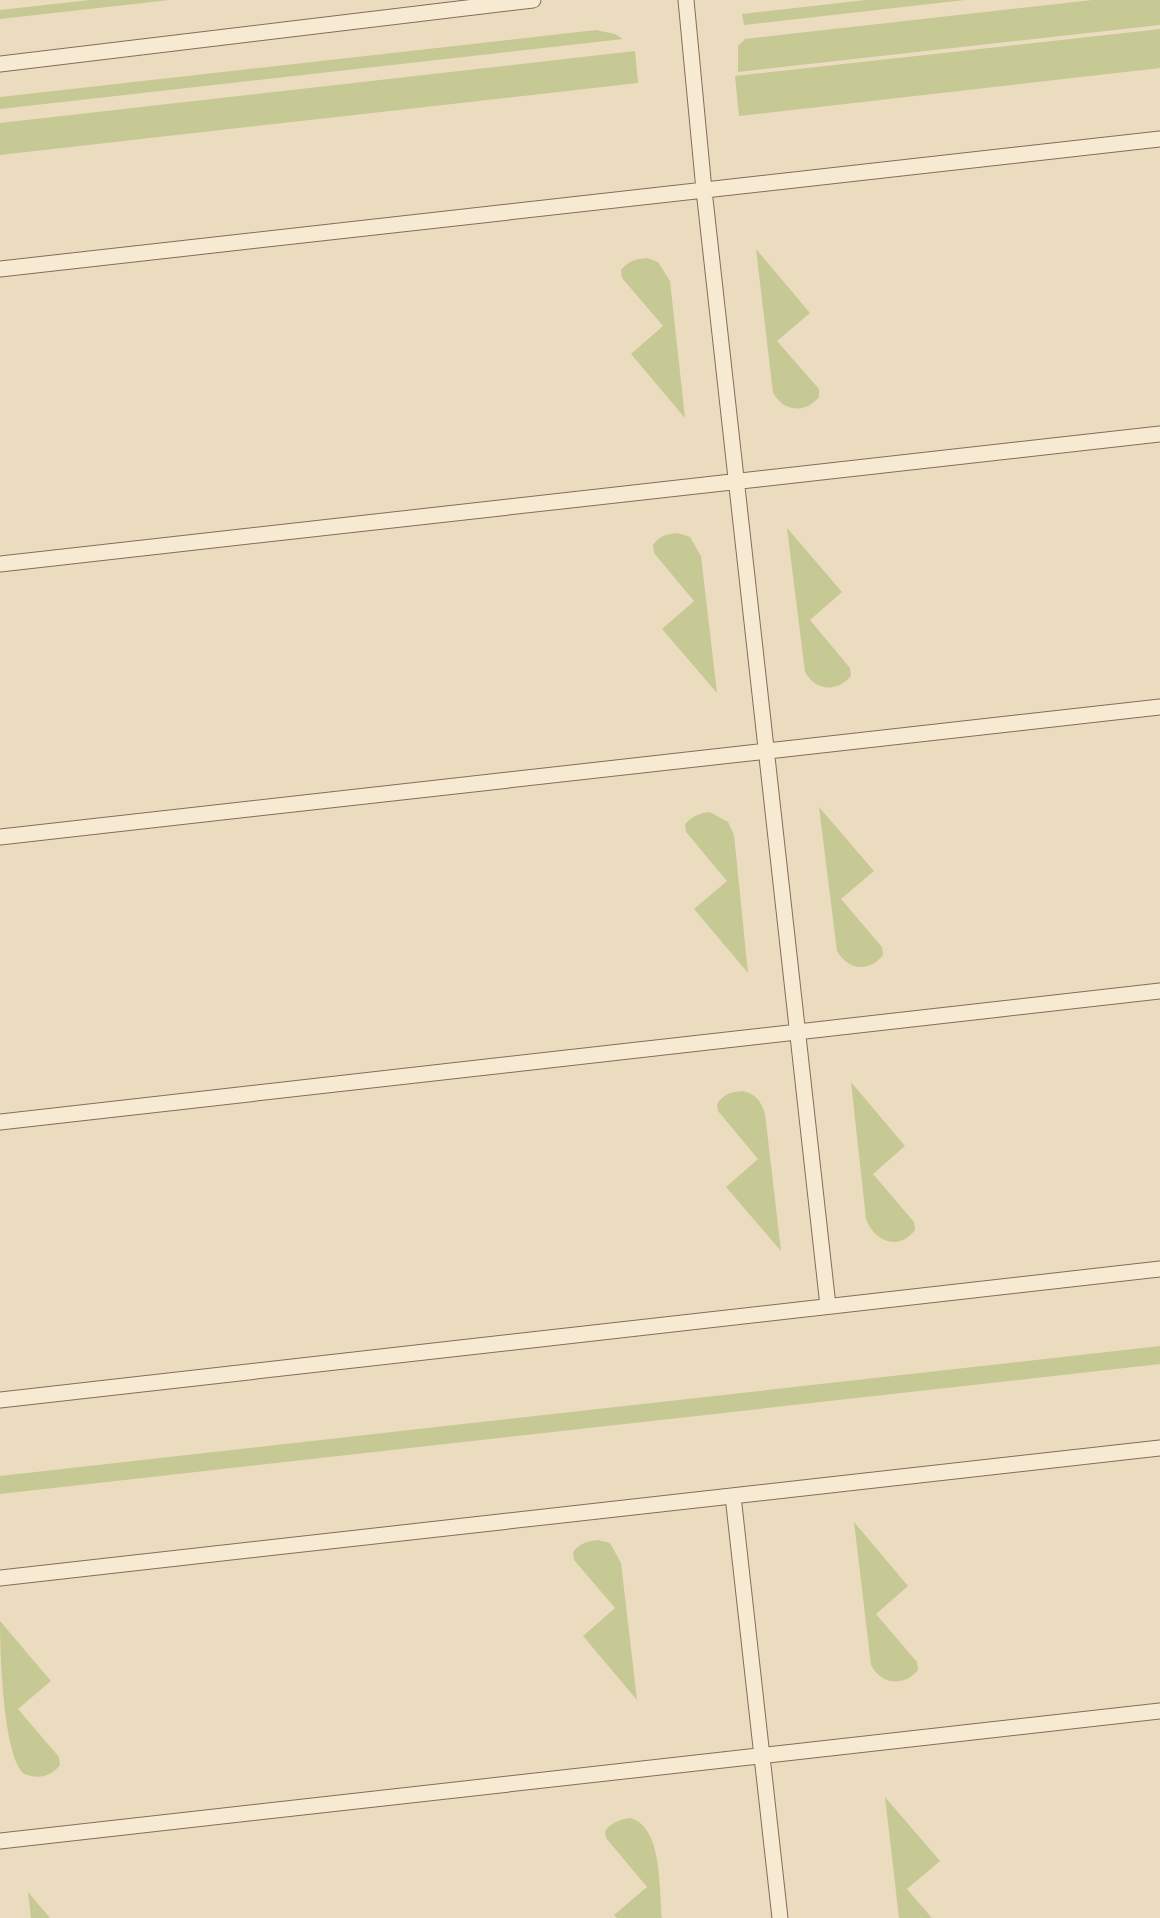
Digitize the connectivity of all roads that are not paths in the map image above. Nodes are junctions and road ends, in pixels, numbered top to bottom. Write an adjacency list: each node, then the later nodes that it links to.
1 (533, 0): 3 (lane)
2 (686, 0): 5 (lane)
3 (0, 64)
4 (1160, 138): 5 (lane)
5 (704, 190): 6 (lane); 8 (lane)
6 (0, 269)
7 (1160, 434): 8 (lane)
8 (737, 482): 9 (lane); 11 (lane)
9 (0, 564)
10 (1160, 707): 11 (lane)
11 (767, 751): 12 (lane); 14 (lane)
12 (0, 837)
13 (1160, 992): 14 (lane)
14 (798, 1032): 15 (lane); 17 (lane)
15 (0, 1122)
16 (1160, 1269): 17 (lane)
17 (828, 1306): 18 (lane)
18 (0, 1400)
19 (1160, 1448): 20 (lane)
20 (733, 1496): 21 (lane); 23 (lane)
21 (0, 1578)
22 (1160, 1711): 23 (lane)
23 (762, 1756): 24 (lane); 25 (lane)
24 (0, 1841)
25 (780, 1918)

